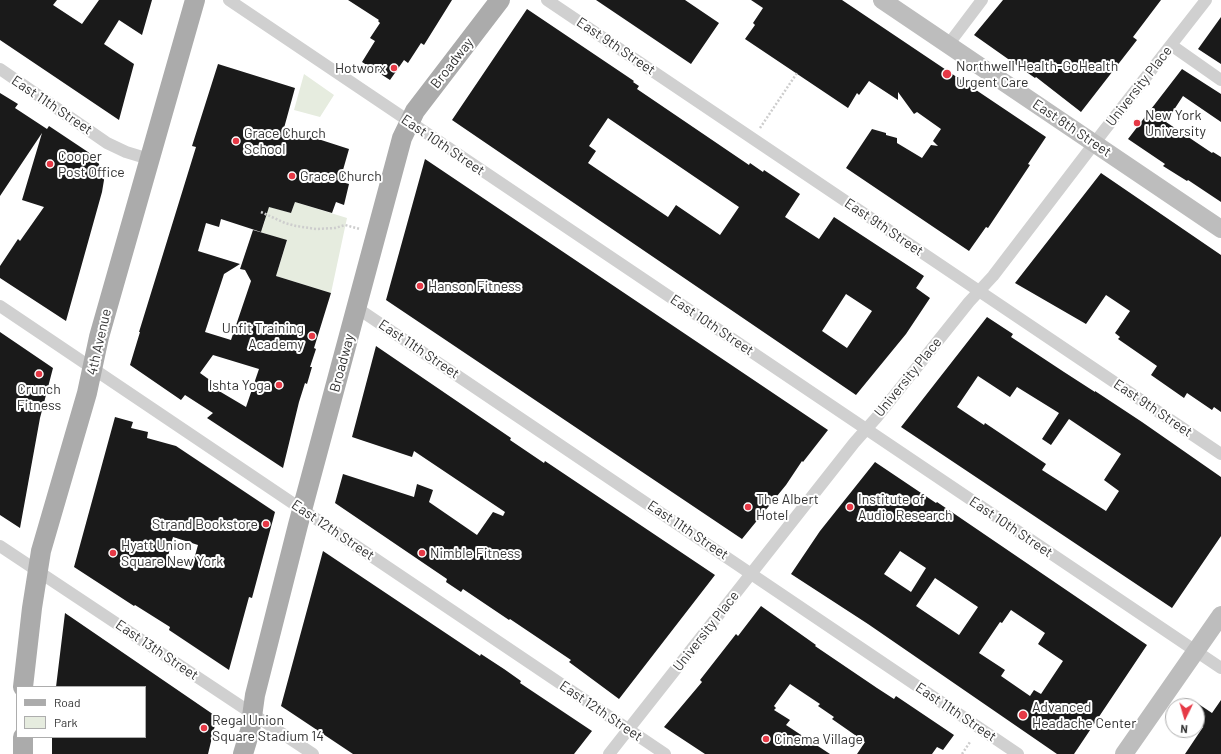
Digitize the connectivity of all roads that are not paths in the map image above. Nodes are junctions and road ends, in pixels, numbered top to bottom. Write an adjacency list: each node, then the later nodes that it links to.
1 (195, 0): 14 (main road, 4th Avenue)
2 (228, 0): 12 (street, East 10th Street)
3 (500, 0): 12 (main road, Broadway)
4 (547, 0): 16 (street, East 9th Street)
5 (882, 0): 8 (main road, East 8th Street)
6 (982, 0): 8 (street)
7 (1206, 0): 9 (street, University Place)
8 (948, 44): 13 (main road, East 8th Street)
9 (1171, 45): 11 (street); 13 (street, University Place)
10 (0, 69): 14 (street, East 11th Street)
11 (1221, 80)
12 (409, 122): 18 (main road, Broadway); 20 (street, East 10th Street)
13 (1094, 143): 15 (main road, East 8th Street); 16 (street, University Place)
14 (149, 159): 19 (main road, 4th Avenue)
15 (1221, 229)
16 (979, 290): 20 (street, University Place); 21 (street, East 9th Street)
17 (0, 306): 19 (street, East 12th Street)
18 (356, 308): 22 (main road, Broadway); 25 (street, East 11th Street)
19 (92, 368): 22 (street, East 12th Street); 24 (main road, 4th Avenue)
20 (866, 429): 25 (street, University Place); 27 (street, East 10th Street)
21 (1221, 454)
22 (303, 510): 30 (main road, Broadway); 31 (street, East 12th Street)
23 (0, 546): 24 (street, East 13th Street)
24 (37, 570): 29 (main road, 4th Avenue); 30 (street, East 13th Street)
25 (752, 573): 31 (street, University Place); 38 (street, East 11th Street)
26 (1221, 615): 27 (main road)
27 (1196, 651): 28 (street, East 10th Street); 39 (main road)
28 (1221, 668)
29 (23, 686)
30 (252, 713): 34 (main road, Broadway); 35 (street, East 13th Street)
31 (629, 730): 36 (street, University Place); 37 (street, East 12th Street)
32 (23, 738): 33 (main road)
33 (23, 754)
34 (244, 754)
35 (313, 754)
36 (609, 754)
37 (665, 754)
38 (1018, 754)
39 (1124, 754)

